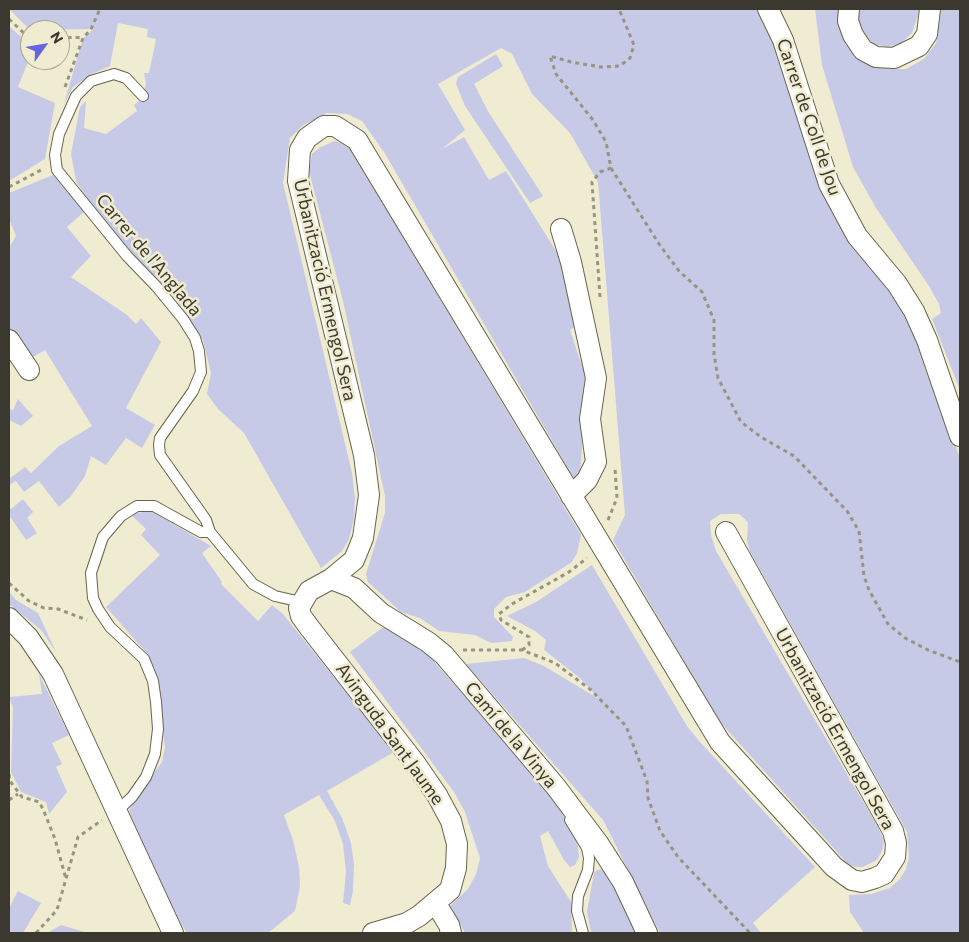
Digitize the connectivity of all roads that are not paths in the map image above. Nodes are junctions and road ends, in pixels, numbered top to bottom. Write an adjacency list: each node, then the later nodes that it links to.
1 (768, 9): 8 (street, Carrer de Coll de Jou)
2 (849, 9): 3 (street)
3 (930, 9)
4 (143, 96): 10 (lane, Carrer de l'Anglada)
5 (561, 229): 9 (street)
6 (9, 340): 7 (street)
7 (29, 370)
8 (960, 436)
9 (571, 496): 11 (street, Urbanització Ermengol Sera); 12 (street, Urbanització Ermengol Sera)
10 (210, 532): 13 (lane, Carrer de l'Anglada); 16 (lane)
11 (726, 532)
12 (331, 579): 13 (street, Urbanització Ermengol Sera); 15 (street, Camí de la Vinya)
13 (305, 596): 17 (street, Avinguda Sant Jaume)
14 (9, 618): 16 (street)
15 (556, 788): 21 (lane); 22 (street, Camí de la Vinya)
16 (117, 811): 18 (street)
17 (436, 904): 19 (street, Avinguda Sant Jaume); 20 (street)
18 (173, 933)
19 (373, 933)
20 (451, 933)
21 (582, 933)
22 (647, 933)

